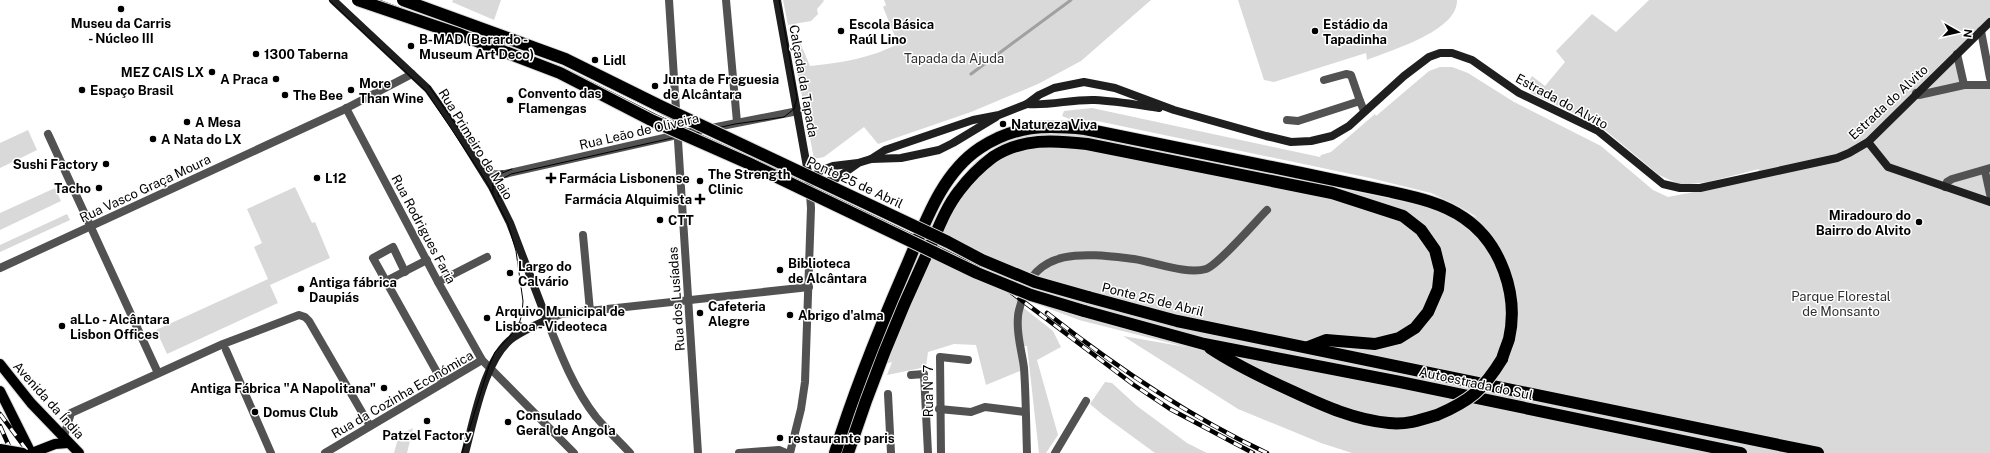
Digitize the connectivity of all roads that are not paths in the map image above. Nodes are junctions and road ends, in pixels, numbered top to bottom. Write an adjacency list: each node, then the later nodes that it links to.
1 (333, 0): 10 (street, Rua Primeiro de Maio)
2 (358, 0): 51 (highway, bridge)
3 (404, 0): 52 (highway, Ponte 25 de Abril, bridge)
4 (669, 0): 26 (street, Rua dos Lusíadas)
5 (726, 0): 24 (street)
6 (777, 0): 20 (street, Calçada da Tapada)
7 (1990, 22): 8 (street, Estrada do Alvito)
8 (1981, 31): 9 (street, Estrada do Alvito); 11 (street)
9 (1957, 54): 13 (street); 15 (street, Estrada do Alvito)
10 (412, 74): 18 (street); 31 (street, Rua Primeiro de Maio)
11 (1990, 78)
12 (1324, 80): 16 (street)
13 (1964, 85): 14 (street); 15 (street)
14 (1990, 85)
15 (1916, 93): 27 (street, Estrada do Alvito)
16 (1360, 101): 21 (street); 23 (street)
17 (1027, 104): 19 (street); 19 (street); 22 (street)
18 (346, 108): 37 (street, Rua Vasco Graça Moura); 40 (street, Rua Rodrigues Faria)
19 (1174, 110): 21 (street, Estrada do Alvito)
20 (798, 111): 24 (street, Rua Leão de Oliveira); 32 (street, Calçada da Tapada)
21 (1364, 112): 27 (street, Estrada do Alvito)
22 (999, 115): 28 (street); 28 (street)
23 (1287, 120)
24 (737, 122): 26 (street, Rua Leão de Oliveira)
25 (48, 134): 37 (street)
26 (677, 135): 31 (street, Rua Leão de Oliveira); 46 (street, Rua dos Lusíadas)
27 (1868, 142): 33 (street)
28 (872, 159): 29 (street)
29 (858, 163): 32 (street); 32 (street)
30 (1987, 169): 33 (street); 34 (street)
31 (487, 178): 48 (street, Rua Primeiro de Maio)
32 (809, 180): 45 (street, Calçada da Tapada)
33 (1945, 187): 35 (street)
34 (1990, 194)
35 (1990, 202)
36 (1267, 210): 65 (street)
37 (92, 226): 41 (street, Rua Vasco Graça Moura); 58 (street)
38 (582, 236): 47 (street)
39 (487, 257): 44 (street)
40 (427, 260): 42 (street); 44 (street, Rua Rodrigues Faria)
41 (0, 268)
42 (406, 272): 43 (street); 43 (street)
43 (386, 281): 60 (street)
44 (438, 282): 54 (street, Rua Rodrigues Faria)
45 (809, 287): 46 (street); 80 (street, Calçada da Tapada)
46 (688, 300): 47 (street); 77 (street, Rua dos Lusíadas)
47 (590, 311): 48 (street)
48 (547, 320): 50 (street); 76 (street)
49 (520, 326): 50 (street)
50 (513, 337): 57 (street)
51 (1204, 344): 81 (highway, bridge); 88 (highway, Autoestrada do Sul)
52 (1308, 347): 82 (highway); 89 (highway, Autoestrada do Sul)
53 (226, 350): 72 (street)
54 (482, 360): 57 (street, Rua da Cozinha Económica); 60 (street, Rua da Cozinha Económica)
55 (968, 360): 64 (street, Rua Nº 7)
56 (0, 364): 67 (main road, Avenida da Índia)
57 (490, 367): 74 (street); 75 (street, Rua da Cozinha Económica)
58 (158, 373): 66 (street); 67 (street)
59 (911, 375): 84 (street)
60 (443, 383): 66 (street, Rua da Cozinha Económica)
61 (0, 391): 70 (main road)
62 (888, 394): 83 (street)
63 (1086, 401): 87 (street)
64 (939, 409): 65 (street); 85 (street, Rua Nº 7)
65 (1025, 412): 86 (street)
66 (370, 426): 73 (street, Rua da Cozinha Económica)
67 (65, 441): 70 (main road); 71 (main road, Avenida da Índia)
68 (0, 449): 69 (main road, bridge)
69 (23, 453)
70 (32, 453)
71 (79, 453)
72 (271, 453)
73 (325, 453)
74 (465, 453)
75 (574, 453)
76 (630, 453)
77 (698, 453)
78 (739, 453): 79 (street)
79 (786, 453)
80 (790, 453)
81 (835, 453)
82 (848, 453)
83 (891, 453)
84 (928, 453)
85 (941, 453)
86 (1026, 453)
87 (1055, 453)
88 (1741, 453)
89 (1818, 453)

